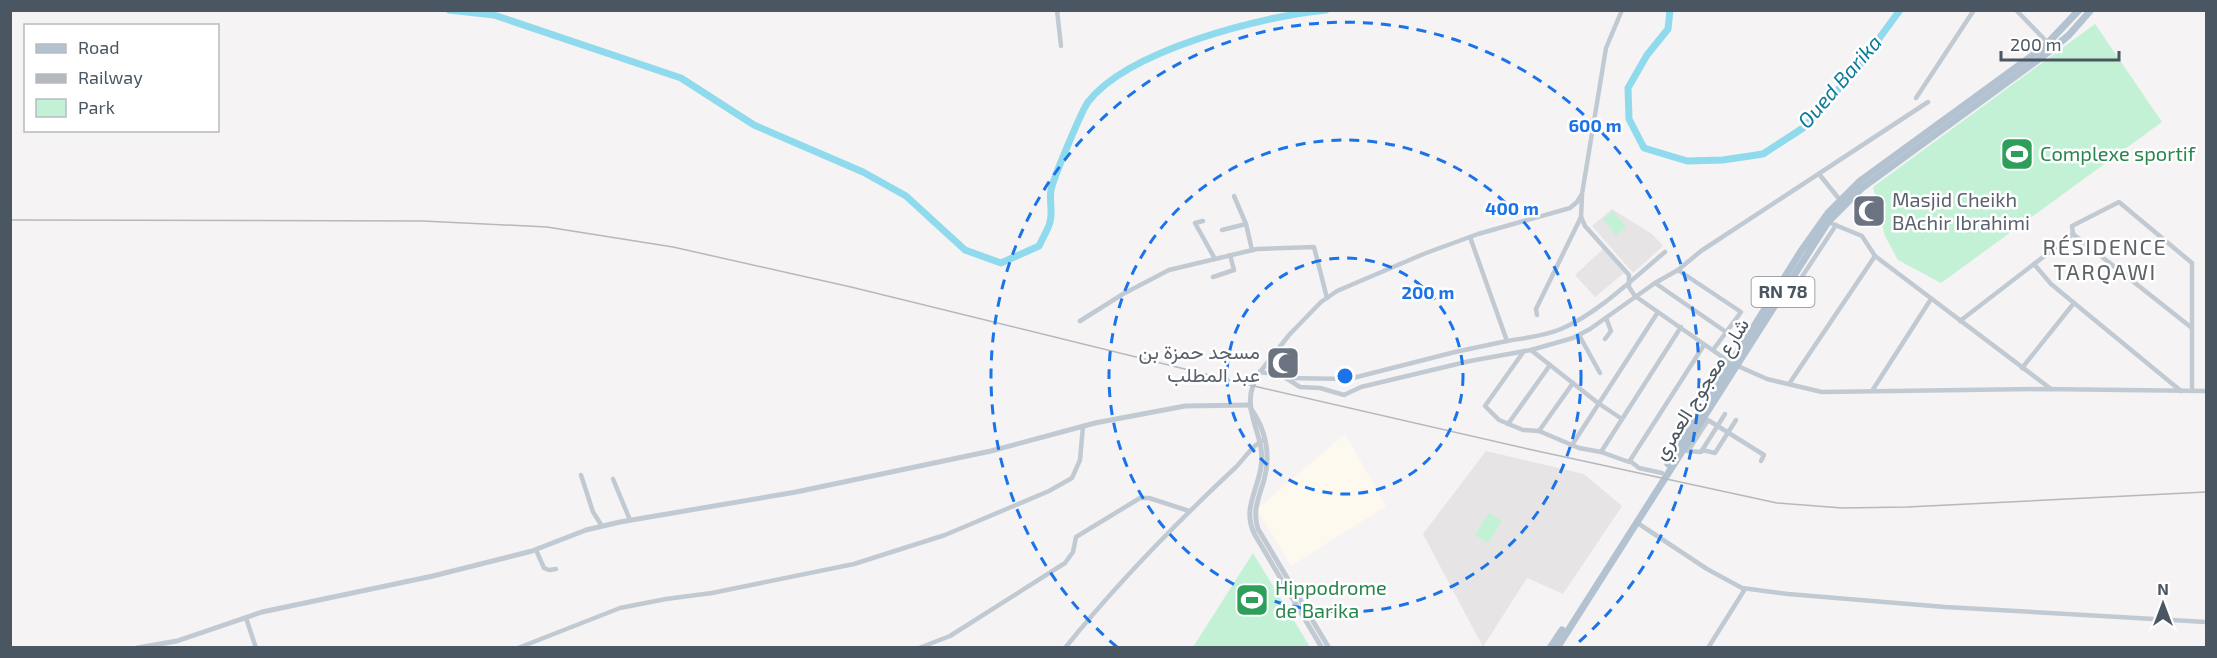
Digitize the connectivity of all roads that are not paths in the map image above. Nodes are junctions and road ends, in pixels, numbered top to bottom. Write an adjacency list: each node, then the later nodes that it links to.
1 (1057, 10): 8 (street)
2 (1622, 10): 12 (street)
3 (1974, 10): 9 (street)
4 (2016, 10): 7 (street)
5 (2079, 10): 7 (main road, شارع معجوج العمري / RN 78)
6 (2091, 10): 17 (main road, شارع معجوج العمري / RN 78)
7 (2048, 43): 14 (main road, شارع معجوج العمري / RN 78)
8 (1062, 46)
9 (1916, 98)
10 (1928, 102): 11 (street)
11 (1819, 174): 14 (street); 28 (street)
12 (1582, 194): 15 (street); 21 (street)
13 (1234, 196): 18 (street)
14 (1840, 200): 52 (main road, شارع معجوج العمري / RN 78)
15 (1581, 217): 31 (street); 37 (street)
16 (1203, 221): 26 (street)
17 (1832, 223): 25 (street); 52 (main road, شارع معجوج العمري / RN 78)
18 (1246, 224): 19 (street); 22 (street)
19 (1222, 230)
20 (2073, 234): 27 (street); 42 (street); 42 (street)
21 (1470, 237): 33 (street); 46 (street)
22 (1252, 250): 24 (street); 33 (street)
23 (1665, 252): 31 (street)
24 (1230, 255): 26 (street); 29 (street)
25 (1875, 256): 34 (street); 58 (street)
26 (1215, 258): 39 (street)
27 (2034, 264): 35 (street); 40 (street)
28 (1678, 270): 30 (street); 43 (street)
29 (1213, 278)
30 (1655, 283): 32 (street); 43 (street)
31 (1630, 284): 32 (street); 46 (street)
32 (1635, 296): 36 (street); 38 (street)
33 (1327, 298): 54 (street)
34 (1931, 299): 40 (street); 60 (street)
35 (2074, 303): 53 (street); 61 (street)
36 (1658, 312): 41 (street); 64 (street)
37 (1537, 315)
38 (1606, 318): 44 (street); 45 (street)
39 (1080, 321)
40 (1960, 321): 53 (street)
41 (1681, 327): 47 (street); 67 (street)
42 (2192, 328): 62 (street)
43 (1726, 332): 49 (street)
44 (1580, 335): 48 (street); 55 (street)
45 (1605, 339)
46 (1507, 341): 56 (street)
47 (1704, 345): 49 (street); 79 (street)
48 (1531, 350): 50 (street); 51 (street)
49 (1713, 350): 52 (street)
50 (1524, 351): 56 (street); 69 (street)
51 (1550, 364): 57 (street); 69 (street)
52 (1734, 364): 58 (street); 77 (main road, شارع معجوج العمري / RN 78); 81 (main road, شارع معجوج العمري / RN 78)
53 (2022, 368): 59 (street)
54 (1260, 372): 56 (street); 65 (street)
55 (1600, 373)
56 (1286, 378)
57 (1573, 383): 64 (street); 72 (street)
58 (1789, 384): 60 (street)
59 (2051, 389): 60 (street); 61 (street)
60 (1872, 391)
61 (2181, 391): 62 (street)
62 (2192, 391): 63 (street)
63 (2206, 391)
64 (1598, 403): 67 (street); 75 (street)
65 (1250, 406): 70 (street); 74 (street)
66 (1725, 414): 71 (street)
67 (1622, 419): 78 (street)
68 (1736, 420): 73 (street)
69 (1508, 423): 72 (street)
70 (1083, 426): 85 (street); 95 (street)
71 (1718, 426): 73 (street); 76 (street); 77 (street)
72 (1539, 431): 75 (street)
73 (1728, 432): 76 (street); 80 (street)
74 (1262, 440): 84 (street); 98 (street); 99 (street)
75 (1572, 445): 78 (street)
76 (1702, 450): 77 (street)
77 (1685, 451): 86 (main road, شارع معجوج العمري / RN 78)
78 (1601, 452): 79 (street)
79 (1630, 461): 81 (street)
80 (1761, 461)
81 (1662, 473): 100 (main road, شارع معجوج العمري / RN 78)
82 (581, 475): 87 (street)
83 (613, 480): 85 (street)
84 (1189, 511): 96 (street); 97 (street)
85 (630, 520): 87 (street)
86 (1636, 522): 90 (street); 101 (main road, شارع معجوج العمري / RN 78)
87 (602, 526): 88 (street)
88 (536, 550): 89 (street); 91 (street)
89 (556, 570)
90 (1745, 589): 92 (street); 102 (street)
91 (246, 618): 93 (street); 94 (street)
92 (2206, 622)
93 (137, 648)
94 (256, 648)
95 (518, 648)
96 (919, 648)
97 (1065, 648)
98 (1322, 648)
99 (1329, 648)
100 (1550, 648)
101 (1557, 648)
102 (1708, 648)

